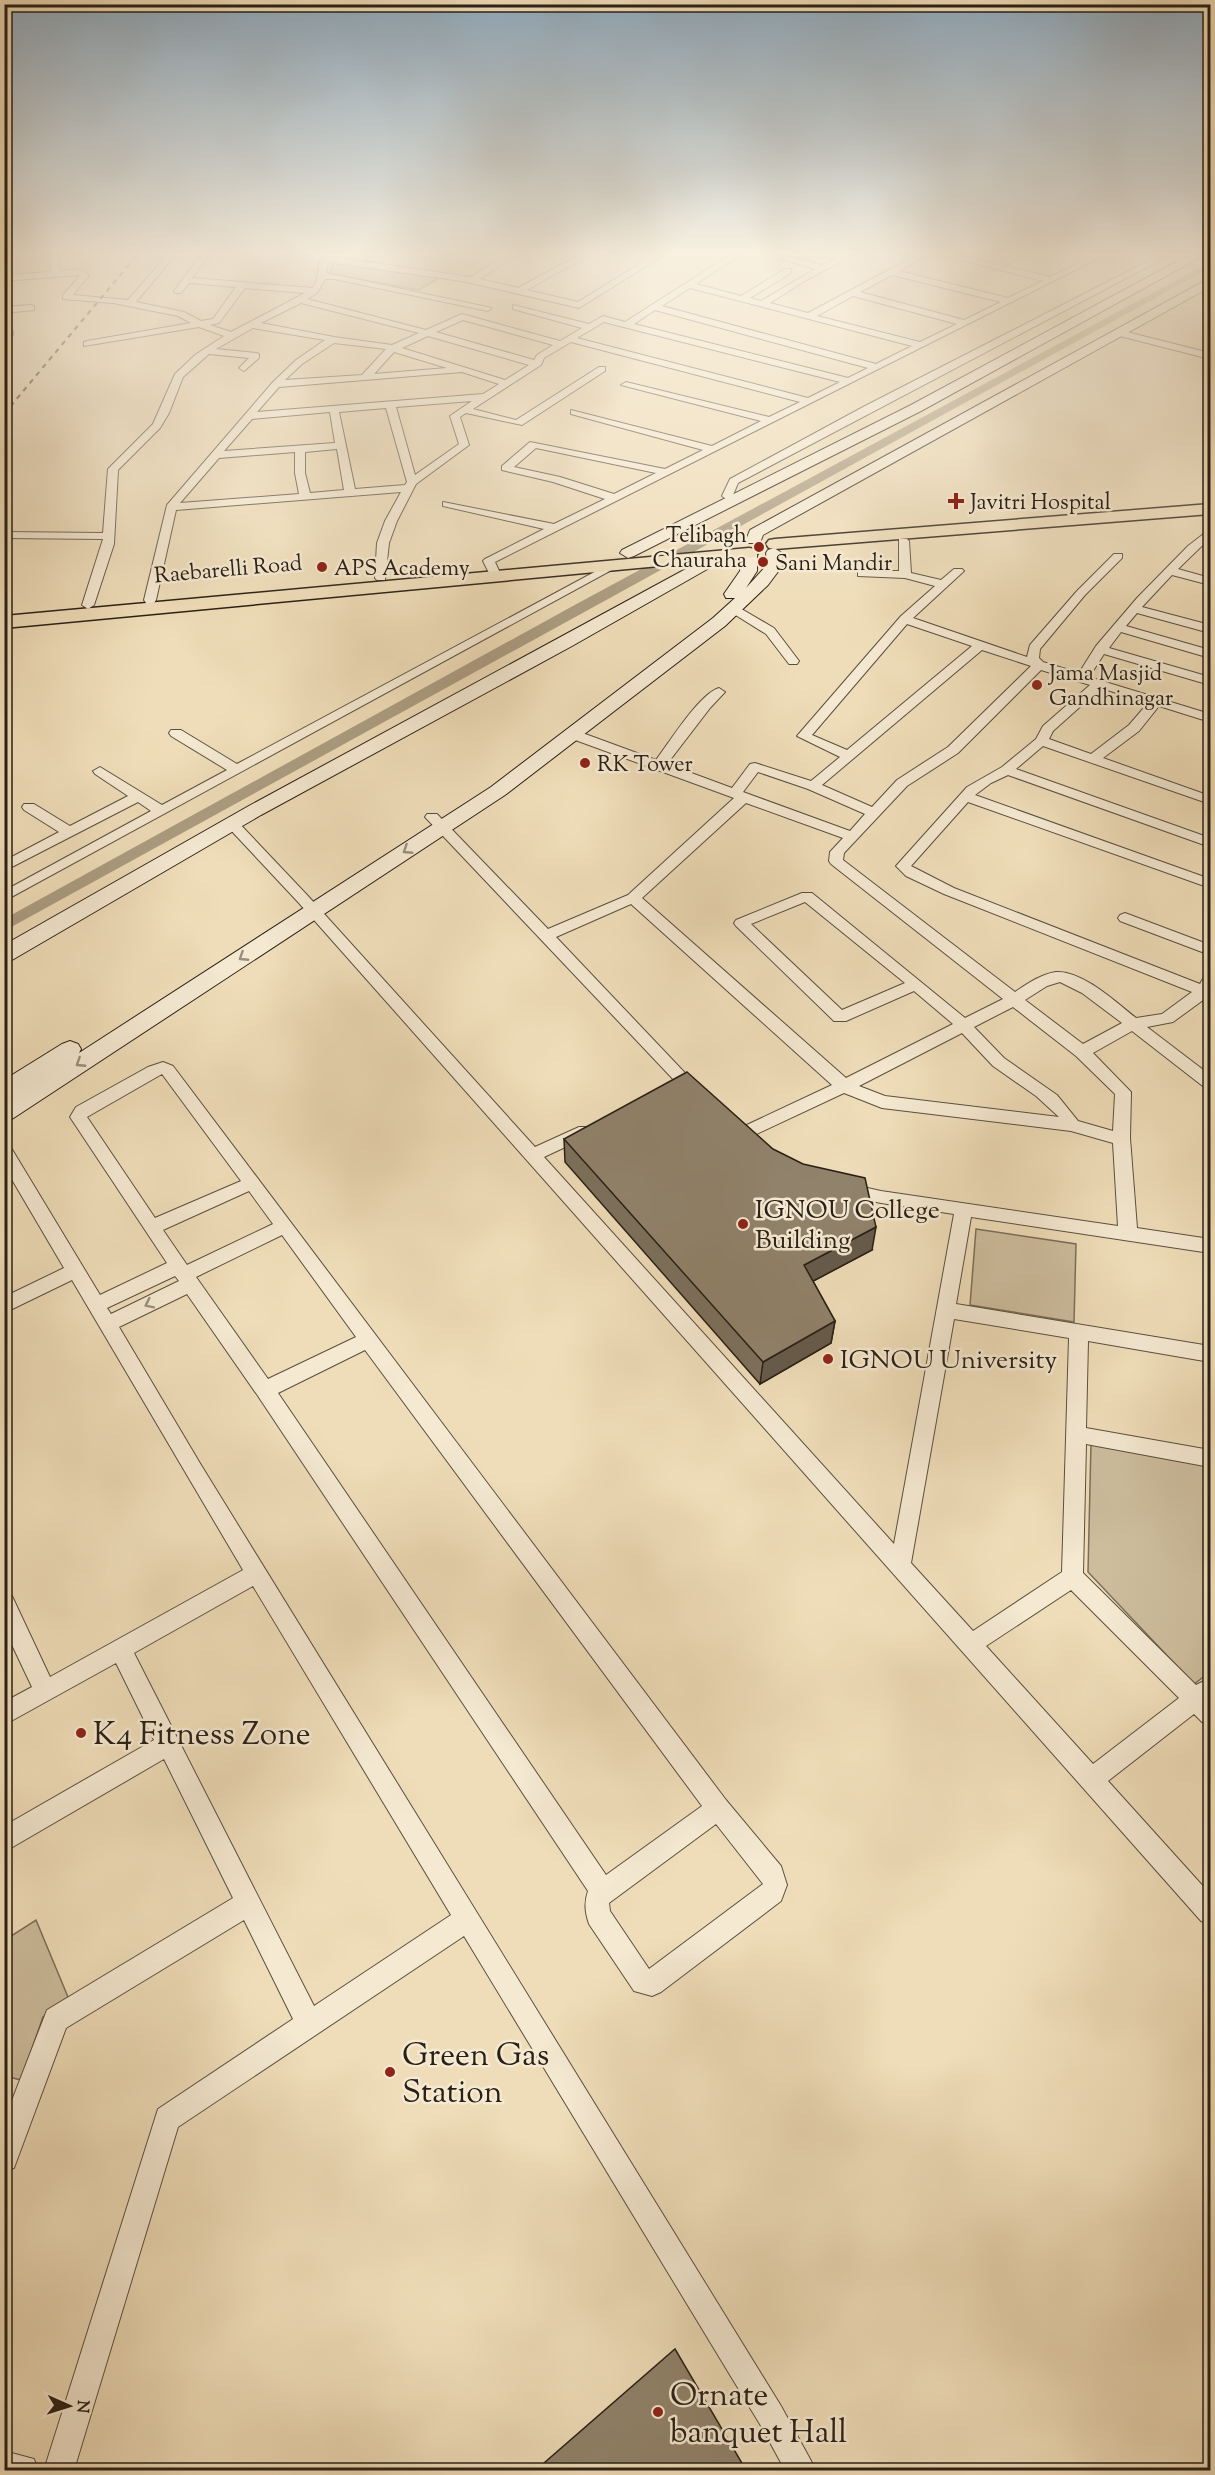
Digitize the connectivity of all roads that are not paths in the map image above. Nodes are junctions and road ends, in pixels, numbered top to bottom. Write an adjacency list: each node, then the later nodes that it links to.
1 (183, 370): 45 (street)
2 (291, 370): 18 (street)
3 (371, 370): 15 (street)
4 (442, 370): 15 (street)
5 (465, 370): 17 (street)
6 (526, 370): 17 (street)
7 (600, 370): 24 (street)
8 (685, 370): 21 (street)
9 (810, 370): 16 (street)
10 (869, 370): 16 (street)
11 (944, 370): 37 (street)
12 (984, 370): 37 (street)
13 (1058, 370): 47 (street)
14 (1062, 370): 49 (street)
15 (365, 377): 18 (street)
16 (848, 381): 21 (street)
17 (506, 383): 20 (street)
18 (276, 384): 26 (street)
19 (626, 385): 27 (street)
20 (485, 397): 22 (street); 24 (street)
21 (809, 400): 27 (street)
22 (390, 405): 23 (street); 33 (street)
23 (334, 409): 26 (street); 28 (street)
24 (465, 410): 33 (street)
25 (574, 412): 30 (street)
26 (247, 416): 31 (street)
27 (769, 420): 30 (street)
28 (341, 446): 29 (street); 34 (street)
29 (300, 449): 31 (street); 35 (street)
30 (712, 449): 32 (street)
31 (214, 455): 39 (street)
32 (666, 472): 36 (street); 36 (street)
33 (411, 485): 34 (street); 60 (street)
34 (350, 493): 35 (street)
35 (305, 496): 39 (street)
36 (614, 498): 42 (street)
37 (734, 500): 51 (street)
38 (447, 504): 42 (street)
39 (171, 507): 64 (street)
40 (1210, 509): 49 (main road)
41 (1210, 518): 46 (main road)
42 (555, 528): 55 (street)
43 (1210, 532): 48 (street)
44 (4, 535): 45 (street)
45 (109, 536): 65 (street)
46 (903, 541): 49 (main road); 59 (street)
47 (749, 546): 49 (main road); 52 (main road); 63 (street)
48 (1196, 546): 50 (street); 57 (street)
49 (775, 549): 66 (street)
50 (1210, 550)
51 (628, 553): 52 (main road); 55 (main road)
52 (707, 556): 54 (main road); 63 (street); 102 (street)
53 (1118, 556): 77 (street)
54 (613, 565): 55 (main road); 90 (street)
55 (493, 571): 60 (main road, Raebarelli Road); 70 (main road)
56 (958, 571): 62 (street)
57 (1172, 571): 61 (street); 67 (street)
58 (862, 574): 59 (street)
59 (905, 574): 62 (street)
60 (381, 578): 64 (main road, Raebarelli Road)
61 (1210, 582)
62 (944, 584): 69 (street)
63 (740, 585): 101 (street)
64 (150, 600): 65 (main road, Raebarelli Road)
65 (88, 605): 68 (main road, Raebarelli Road)
66 (733, 608): 76 (street); 85 (street)
67 (1137, 609): 71 (street); 72 (street)
68 (4, 612)
69 (905, 619): 73 (street); 87 (street)
70 (4, 622)
71 (1118, 627): 74 (street); 75 (street)
72 (1210, 629)
73 (980, 645): 77 (street); 87 (street)
74 (1100, 649): 78 (street); 79 (street)
75 (1210, 654)
76 (793, 661)
77 (1039, 665): 78 (street); 100 (street)
78 (1082, 678): 80 (street)
79 (1210, 681)
80 (1099, 683): 82 (street); 86 (street)
81 (720, 692): 89 (street)
82 (1157, 701): 83 (street); 88 (street)
83 (1210, 718)
84 (176, 733): 90 (street)
85 (572, 734): 89 (street); 101 (street)
86 (1041, 741): 88 (street); 91 (street)
87 (849, 756): 93 (street)
88 (1093, 759): 97 (street)
89 (659, 765): 94 (street)
90 (237, 770): 99 (street)
91 (1007, 770): 96 (street); 105 (street)
92 (100, 771): 95 (street)
93 (813, 786): 94 (street); 100 (street)
94 (739, 795): 104 (street); 109 (street)
95 (138, 796): 99 (street); 103 (street)
96 (968, 797): 107 (street); 116 (street)
97 (1210, 800)
98 (29, 807): 103 (street)
99 (161, 812): 108 (street)
100 (874, 813): 104 (street)
101 (437, 822): 110 (street); 112 (street)
102 (232, 824): 110 (street); 114 (street)
103 (69, 832): 106 (street)
104 (852, 837): 117 (street)
105 (1210, 843)
106 (4, 867)
107 (1210, 884)
108 (4, 897)
109 (633, 898): 112 (street); 123 (street)
110 (308, 905): 124 (street); 127 (street, one-way to 127); 133 (street)
111 (1125, 918): 113 (street)
112 (546, 936): 122 (street)
113 (1210, 950)
114 (4, 955)
115 (915, 985): 115 (street); 119 (street)
116 (1207, 985): 118 (street)
117 (1014, 999): 118 (street); 119 (street); 120 (street)
118 (1133, 1024): 120 (street); 121 (street)
119 (963, 1025): 123 (street); 129 (street)
120 (1082, 1052): 131 (street)
121 (1210, 1083)
122 (688, 1085): 125 (street); 126 (street)
123 (843, 1086): 129 (street); 130 (street)
124 (4, 1091)
125 (667, 1095)
126 (710, 1105)
127 (4, 1113)
128 (604, 1123): 133 (street)
129 (1072, 1125): 131 (street)
130 (742, 1134)
131 (1121, 1138): 139 (street)
132 (4, 1150): 141 (street)
133 (531, 1156): 152 (street)
134 (252, 1183): 137 (street); 138 (street); 138 (street)
135 (829, 1185): 136 (street)
136 (964, 1209): 139 (street); 144 (street)
137 (285, 1226): 142 (street); 147 (street)
138 (152, 1227): 142 (street)
139 (1128, 1234): 140 (street)
140 (1210, 1246)
141 (76, 1270): 143 (street); 145 (street)
142 (184, 1275): 145 (street); 149 (street)
143 (4, 1306)
144 (946, 1310): 146 (street); 152 (street)
145 (102, 1314): 153 (street)
146 (1079, 1332): 148 (street); 150 (street)
147 (368, 1340): 149 (street); 163 (street)
148 (1210, 1354)
149 (265, 1390): 165 (street)
150 (1076, 1434): 151 (street); 154 (street)
151 (1210, 1459)
152 (900, 1567): 156 (street)
153 (256, 1573): 157 (street); 168 (street)
154 (1072, 1577): 156 (street); 159 (street)
155 (4, 1603): 158 (street)
156 (970, 1645): 162 (street)
157 (120, 1649): 158 (street); 161 (street)
158 (45, 1691): 160 (street)
159 (1206, 1701): 162 (street)
160 (4, 1714)
161 (168, 1744): 164 (street); 166 (street)
162 (1091, 1780): 167 (street)
163 (718, 1808): 165 (street); 165 (street)
164 (4, 1840)
165 (603, 1892)
166 (248, 1903): 169 (street); 170 (street)
167 (1210, 1912)
168 (467, 1919): 169 (street); 174 (street)
169 (309, 2024): 173 (street)
170 (4, 2158)
171 (4, 2466): 172 (street)
172 (22, 2470)
173 (59, 2470)
174 (801, 2470)

